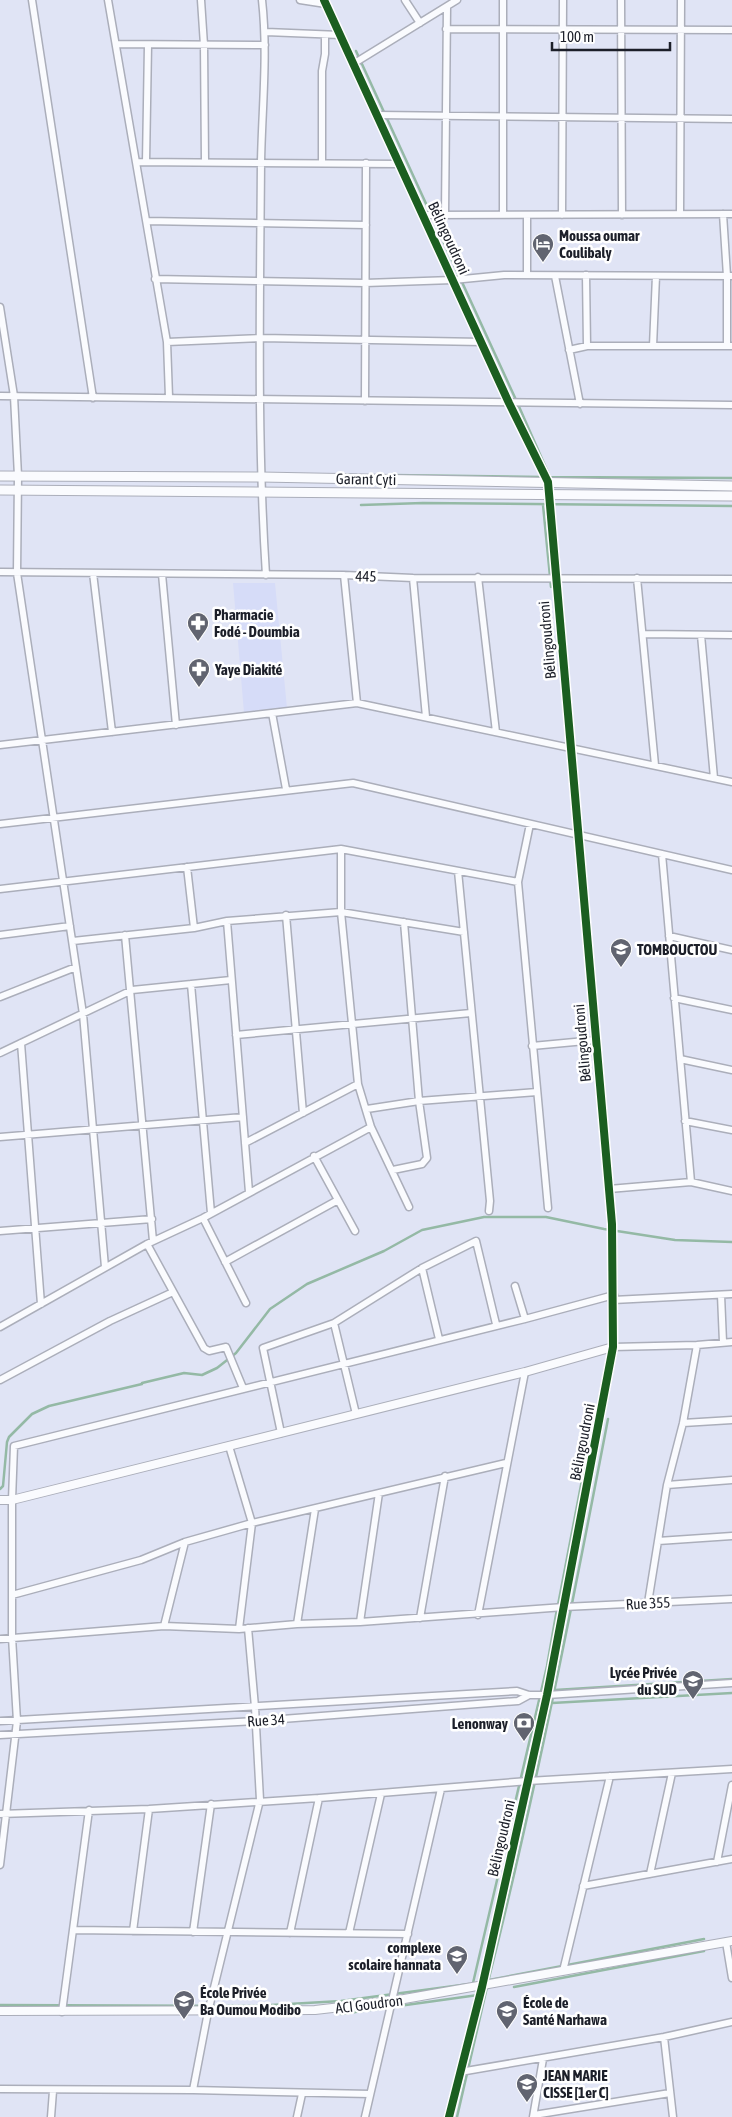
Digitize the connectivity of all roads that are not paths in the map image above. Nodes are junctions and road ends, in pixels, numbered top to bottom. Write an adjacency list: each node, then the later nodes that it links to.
1 (32, 0): 76 (street)
2 (108, 0): 24 (street)
3 (201, 0): 26 (street)
4 (262, 0): 21 (street)
5 (300, 0): 12 (street)
6 (405, 0): 14 (street)
7 (457, 0): 13 (street)
8 (503, 0): 16 (street)
9 (562, 0): 17 (street)
10 (621, 0): 18 (street)
11 (681, 0): 19 (street)
12 (325, 2): 23 (street, Bélingoudroni)
13 (447, 7): 14 (street); 15 (street)
14 (420, 23): 28 (street)
15 (446, 29): 16 (street); 30 (street)
16 (502, 29): 17 (street); 31 (street)
17 (562, 29): 18 (street); 32 (street)
18 (622, 30): 19 (street); 33 (street)
19 (681, 30): 20 (street); 34 (street)
20 (732, 30)
21 (266, 32): 22 (street); 27 (street)
22 (325, 35): 23 (street); 40 (street)
23 (340, 35): 28 (street, Bélingoudroni)
24 (116, 44): 25 (street); 36 (street)
25 (148, 45): 26 (street); 37 (street)
26 (204, 46): 27 (street); 38 (street)
27 (265, 46): 39 (street)
28 (354, 64): 29 (street, Bélingoudroni)
29 (377, 115): 30 (street); 42 (street, Bélingoudroni)
30 (446, 115): 31 (street); 46 (street)
31 (503, 116): 32 (street); 47 (street)
32 (562, 117): 33 (street); 49 (street)
33 (621, 118): 34 (street); 50 (street)
34 (680, 118): 35 (street); 43 (street)
35 (732, 119)
36 (137, 162): 37 (street); 52 (street)
37 (146, 162): 38 (street)
38 (205, 162): 39 (street)
39 (261, 162): 40 (street); 53 (street)
40 (322, 162): 41 (street)
41 (366, 163): 42 (street); 54 (street)
42 (399, 164): 51 (street, Bélingoudroni)
43 (680, 214): 44 (street); 50 (street)
44 (723, 214): 45 (street); 59 (street)
45 (732, 214)
46 (445, 215): 47 (street); 51 (street)
47 (503, 215): 48 (street)
48 (527, 215): 49 (street); 55 (street)
49 (562, 215): 50 (street)
50 (622, 215)
51 (423, 216): 61 (street, Bélingoudroni)
52 (146, 221): 53 (street); 60 (street)
53 (261, 223): 54 (street); 62 (street)
54 (366, 224): 63 (street)
55 (526, 275): 57 (street); 61 (street)
56 (586, 275): 57 (street); 58 (street); 69 (street)
57 (555, 276): 72 (street)
58 (656, 276): 59 (street); 70 (street)
59 (729, 276): 71 (street)
60 (155, 278): 62 (street); 67 (street)
61 (453, 280): 63 (street); 68 (street, Bélingoudroni)
62 (261, 281): 63 (street); 65 (street)
63 (365, 283): 66 (street)
64 (0, 307): 74 (street)
65 (261, 338): 66 (street); 67 (street); 77 (street)
66 (365, 340): 68 (street); 78 (street)
67 (167, 342): 75 (street)
68 (482, 342): 79 (street, Bélingoudroni)
69 (587, 346): 70 (street); 72 (street)
70 (654, 346): 71 (street)
71 (729, 346)
72 (569, 350): 80 (street)
73 (0, 396): 74 (street)
74 (14, 396): 76 (street); 83 (street)
75 (169, 397): 76 (street); 77 (street)
76 (94, 398)
77 (261, 399): 78 (street); 84 (street)
78 (365, 401): 79 (street)
79 (510, 403): 80 (street); 85 (street, Bélingoudroni)
80 (580, 404): 81 (street)
81 (732, 405)
82 (0, 476): 83 (main road, Garant Cyti)
83 (18, 476): 84 (main road, Garant Cyti); 88 (street)
84 (261, 477): 85 (main road, Garant Cyti); 89 (street)
85 (548, 482): 86 (main road, Garant Cyti); 90 (street, Bélingoudroni)
86 (732, 486)
87 (0, 490): 88 (main road, Garant Cyti)
88 (18, 491): 89 (main road, Garant Cyti); 93 (street)
89 (261, 492): 90 (main road, Garant Cyti); 96 (street)
90 (549, 494): 91 (main road, Garant Cyti); 99 (street, Bélingoudroni)
91 (732, 496)
92 (0, 572): 93 (street, 445)
93 (18, 573): 94 (street, 445); 112 (street)
94 (93, 573): 95 (street, 445); 110 (street)
95 (162, 574): 96 (street, 445); 109 (street)
96 (266, 575): 97 (street, 445)
97 (344, 575): 100 (street, 445); 106 (street)
98 (478, 577): 99 (street, 445); 100 (street, 445); 111 (street)
99 (556, 577): 101 (street, 445); 114 (street, Bélingoudroni)
100 (413, 578): 108 (street)
101 (637, 578): 102 (street, 445); 103 (street)
102 (732, 579)
103 (643, 634): 104 (street); 115 (street)
104 (701, 635): 105 (street); 116 (street)
105 (732, 635)
106 (357, 703): 107 (street); 108 (street)
107 (272, 713): 109 (street); 118 (street)
108 (426, 717): 111 (street)
109 (176, 725): 110 (street)
110 (112, 732): 112 (street)
111 (496, 732): 114 (street)
112 (43, 740): 113 (street); 119 (street)
113 (0, 745)
114 (571, 748): 115 (street); 122 (street, Bélingoudroni)
115 (655, 765): 116 (street)
116 (714, 778): 117 (street)
117 (732, 782)
118 (286, 789): 119 (street); 121 (street)
119 (54, 817): 120 (street); 128 (street)
120 (0, 824)
121 (530, 824): 122 (street); 129 (street)
122 (578, 836): 124 (street); 156 (street, Bélingoudroni)
123 (341, 850): 125 (street); 127 (street); 131 (street)
124 (662, 854): 126 (street); 140 (street)
125 (187, 866): 128 (street); 136 (street)
126 (732, 870)
127 (458, 871): 129 (street); 137 (street)
128 (64, 882): 130 (street); 135 (street)
129 (518, 882): 158 (street)
130 (0, 889)
131 (342, 912): 132 (street); 134 (street); 153 (street)
132 (286, 915): 133 (street); 154 (street)
133 (227, 921): 136 (street); 144 (street)
134 (404, 922): 137 (street); 152 (street)
135 (70, 926): 138 (street); 141 (street)
136 (194, 928): 139 (street)
137 (464, 932): 150 (street)
138 (0, 935)
139 (125, 935): 141 (street); 146 (street)
140 (669, 936): 142 (street); 148 (street)
141 (72, 941): 143 (street)
142 (732, 950)
143 (76, 967): 147 (street); 151 (street)
144 (231, 980): 145 (street); 155 (street)
145 (190, 984): 146 (street); 169 (street)
146 (132, 990): 151 (street); 171 (street)
147 (0, 997)
148 (674, 998): 149 (street); 160 (street)
149 (732, 1010)
150 (471, 1013): 152 (street); 164 (street)
151 (83, 1014): 157 (street); 173 (street)
152 (412, 1019): 153 (street); 165 (street)
153 (352, 1024): 154 (street); 162 (street)
154 (295, 1030): 155 (street); 167 (street)
155 (236, 1035): 168 (street)
156 (596, 1040): 158 (street); 181 (street, Bélingoudroni)
157 (21, 1043): 159 (street); 175 (street)
158 (532, 1046): 163 (street)
159 (0, 1053)
160 (680, 1059): 161 (street); 170 (street)
161 (732, 1070)
162 (358, 1084): 166 (street); 167 (street)
163 (536, 1092): 164 (street); 186 (street)
164 (479, 1096): 165 (street); 187 (street)
165 (419, 1101): 166 (street); 179 (street)
166 (367, 1109): 172 (street)
167 (303, 1113): 177 (street)
168 (243, 1117): 169 (street); 177 (street)
169 (203, 1120): 171 (street); 188 (street)
170 (685, 1120): 174 (street); 180 (street)
171 (143, 1125): 173 (street); 190 (street)
172 (371, 1128): 178 (street); 179 (street)
173 (93, 1129): 175 (street); 191 (street)
174 (732, 1130)
175 (28, 1134): 176 (street); 192 (street)
176 (0, 1136)
177 (245, 1143): 183 (street)
178 (314, 1156): 183 (street); 184 (street)
179 (393, 1170): 185 (street)
180 (691, 1182): 181 (street); 182 (street)
181 (609, 1189): 204 (street, Bélingoudroni)
182 (732, 1191)
183 (249, 1192): 188 (street)
184 (338, 1200): 194 (street); 197 (street)
185 (410, 1207)
186 (548, 1208)
187 (489, 1210)
188 (211, 1213): 189 (street)
189 (203, 1218): 195 (street); 197 (street)
190 (152, 1219): 191 (street); 195 (street)
191 (101, 1223): 192 (street); 198 (street)
192 (35, 1228): 193 (street); 206 (street)
193 (0, 1230)
194 (355, 1231)
195 (154, 1241): 196 (street)
196 (146, 1244): 198 (street); 201 (street)
197 (225, 1262): 205 (street)
198 (105, 1267): 206 (street)
199 (422, 1268): 208 (street); 209 (street); 211 (street)
200 (515, 1286): 207 (street)
201 (173, 1292): 218 (street); 220 (street)
202 (732, 1294): 203 (street)
203 (721, 1295): 204 (street); 212 (street)
204 (614, 1298): 207 (street); 215 (street, Bélingoudroni)
205 (246, 1303)
206 (41, 1304): 210 (street)
207 (525, 1319): 209 (street)
208 (334, 1323): 216 (street); 219 (street)
209 (496, 1324): 211 (street)
210 (0, 1328)
211 (439, 1339): 216 (street)
212 (723, 1342): 213 (street); 214 (street)
213 (732, 1342)
214 (696, 1345): 215 (street); 223 (street)
215 (613, 1347): 217 (street); 241 (street, Bélingoudroni)
216 (344, 1363): 219 (street); 221 (street)
217 (525, 1372): 221 (street); 226 (street)
218 (0, 1380)
219 (271, 1382): 220 (street); 224 (street)
220 (243, 1388): 232 (street)
221 (356, 1414): 224 (street)
222 (732, 1420): 223 (street)
223 (683, 1423): 229 (street)
224 (281, 1433): 225 (street)
225 (229, 1446): 232 (street); 234 (street)
226 (506, 1463): 227 (street); 242 (street)
227 (445, 1476): 230 (street); 243 (street)
228 (732, 1480): 229 (street)
229 (667, 1485): 236 (street)
230 (379, 1493): 233 (street); 244 (street)
231 (0, 1500): 232 (street)
232 (12, 1500): 238 (street)
233 (316, 1508): 234 (street); 245 (street)
234 (252, 1523): 237 (street); 248 (street)
235 (732, 1536): 236 (street)
236 (658, 1541): 240 (street)
237 (185, 1542): 238 (street); 246 (street)
238 (12, 1595): 249 (street)
239 (732, 1599): 240 (street, Rue 355)
240 (648, 1603): 241 (street, Rue 355)
241 (564, 1607): 242 (street, Rue 355); 253 (street, Bélingoudroni)
242 (478, 1615): 243 (street, Rue 355)
243 (420, 1618): 244 (street, Rue 355)
244 (360, 1622): 245 (street, Rue 355)
245 (297, 1624): 247 (street, Rue 355)
246 (164, 1626): 248 (street, Rue 355); 249 (street, Rue 355)
247 (248, 1628): 248 (street, Rue 355); 254 (street)
248 (239, 1629)
249 (12, 1637): 250 (street, Rue 355); 255 (street)
250 (0, 1638)
251 (732, 1683): 253 (street, Rue 34)
252 (529, 1695): 253 (street, Rue 34); 254 (street, Rue 34); 257 (street, Rue 34)
253 (547, 1695): 263 (street, Bélingoudroni)
254 (255, 1708): 255 (street, Rue 34); 257 (street)
255 (17, 1720): 256 (street, Rue 34); 258 (street)
256 (0, 1721)
257 (256, 1721): 258 (street, Rue 34); 268 (street)
258 (15, 1734): 259 (street, Rue 34); 272 (street)
259 (0, 1735)
260 (732, 1769): 261 (street)
261 (672, 1773): 262 (street); 276 (street)
262 (610, 1776): 263 (street); 277 (street)
263 (528, 1781): 265 (street); 288 (street, Bélingoudroni)
264 (732, 1785): 274 (street)
265 (441, 1790): 266 (street); 284 (street)
266 (381, 1794): 267 (street); 283 (street)
267 (319, 1798): 268 (street); 282 (street)
268 (260, 1800): 269 (street); 281 (street)
269 (211, 1804): 270 (street); 280 (street)
270 (149, 1808): 271 (street); 279 (street)
271 (89, 1810): 272 (street); 278 (street)
272 (2, 1814): 275 (street)
273 (732, 1859): 274 (street)
274 (716, 1862): 276 (street)
275 (0, 1865)
276 (650, 1874): 277 (street)
277 (583, 1886): 286 (street)
278 (73, 1930): 279 (street); 291 (street)
279 (134, 1931): 280 (street)
280 (193, 1932): 281 (street)
281 (228, 1932): 282 (street); 292 (street)
282 (290, 1933): 283 (street)
283 (349, 1933): 284 (street)
284 (408, 1934): 289 (street)
285 (729, 1942): 286 (street, ACI Goudron); 287 (street)
286 (563, 1971): 288 (street, ACI Goudron)
287 (732, 1978)
288 (482, 1986): 289 (street, ACI Goudron); 296 (street, Bélingoudroni)
289 (393, 2002): 292 (street, ACI Goudron); 302 (street)
290 (0, 2011): 291 (street, ACI Goudron)
291 (62, 2012): 292 (street, ACI Goudron)
292 (208, 2012): 299 (street)
293 (732, 2022): 294 (street)
294 (664, 2037): 295 (street); 300 (street)
295 (543, 2059): 296 (street); 303 (street)
296 (460, 2072): 307 (street, Bélingoudroni)
297 (0, 2089): 298 (street)
298 (53, 2090): 299 (street); 304 (street)
299 (193, 2090): 301 (street)
300 (670, 2093): 303 (street); 308 (street)
301 (302, 2094): 302 (street); 305 (street)
302 (370, 2094): 306 (street)
303 (533, 2116)
304 (51, 2117)
305 (297, 2117)
306 (365, 2117)
307 (449, 2117)
308 (673, 2117)

